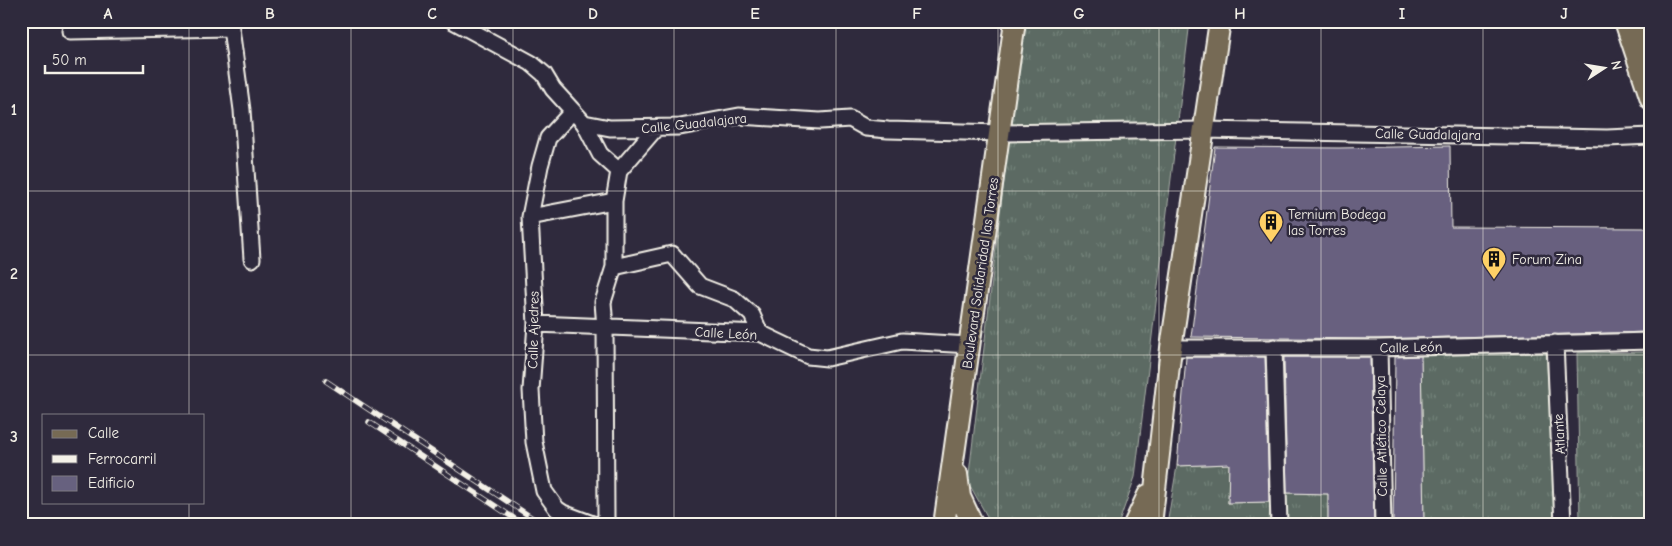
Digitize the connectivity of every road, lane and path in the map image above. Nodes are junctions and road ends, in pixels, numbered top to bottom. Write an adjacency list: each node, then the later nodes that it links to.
1 (453, 21): 8 (street)
2 (1015, 21): 12 (main road, Boulevard Solidaridad las Torres)
3 (1220, 21): 11 (main road)
4 (230, 25): 5 (street); 17 (street)
5 (70, 31)
6 (1642, 33): 7 (main road)
7 (1651, 99)
8 (572, 112): 9 (street); 16 (street, Calle Ajedres)
9 (584, 123): 10 (street, Calle Guadalajara); 14 (street)
10 (655, 129): 12 (street, Calle Guadalajara); 14 (street)
11 (1205, 130): 12 (street, Calle Guadalajara); 13 (street, Calle Guadalajara); 26 (main road)
12 (1001, 133): 24 (main road, Boulevard Solidaridad las Torres)
13 (1651, 136)
14 (619, 171): 15 (street)
15 (614, 201): 16 (street); 18 (street)
16 (530, 217): 19 (street, Calle Ajedres)
17 (252, 259)
18 (614, 267): 20 (street); 21 (street)
19 (536, 324): 20 (street, Calle León); 30 (street, Calle Ajedres)
20 (605, 328): 21 (street, Calle León); 30 (street)
21 (760, 333): 24 (street, Calle León)
22 (1651, 341): 23 (street, Calle León)
23 (1555, 343): 27 (street, Calle León); 37 (street, Atlante)
24 (969, 345): 28 (main road, Boulevard Solidaridad las Torres)
25 (1274, 347): 26 (street, Calle León); 27 (street, Calle León); 35 (street)
26 (1171, 348): 29 (main road)
27 (1379, 348): 36 (street, Calle Atlético Celaya)
28 (955, 453): 31 (main road, Boulevard Solidaridad las Torres); 32 (main road)
29 (1155, 476): 33 (main road); 34 (main road)
30 (595, 525)
31 (944, 525)
32 (973, 525)
33 (1134, 525)
34 (1152, 525)
35 (1278, 525)
36 (1383, 525)
37 (1563, 525)

